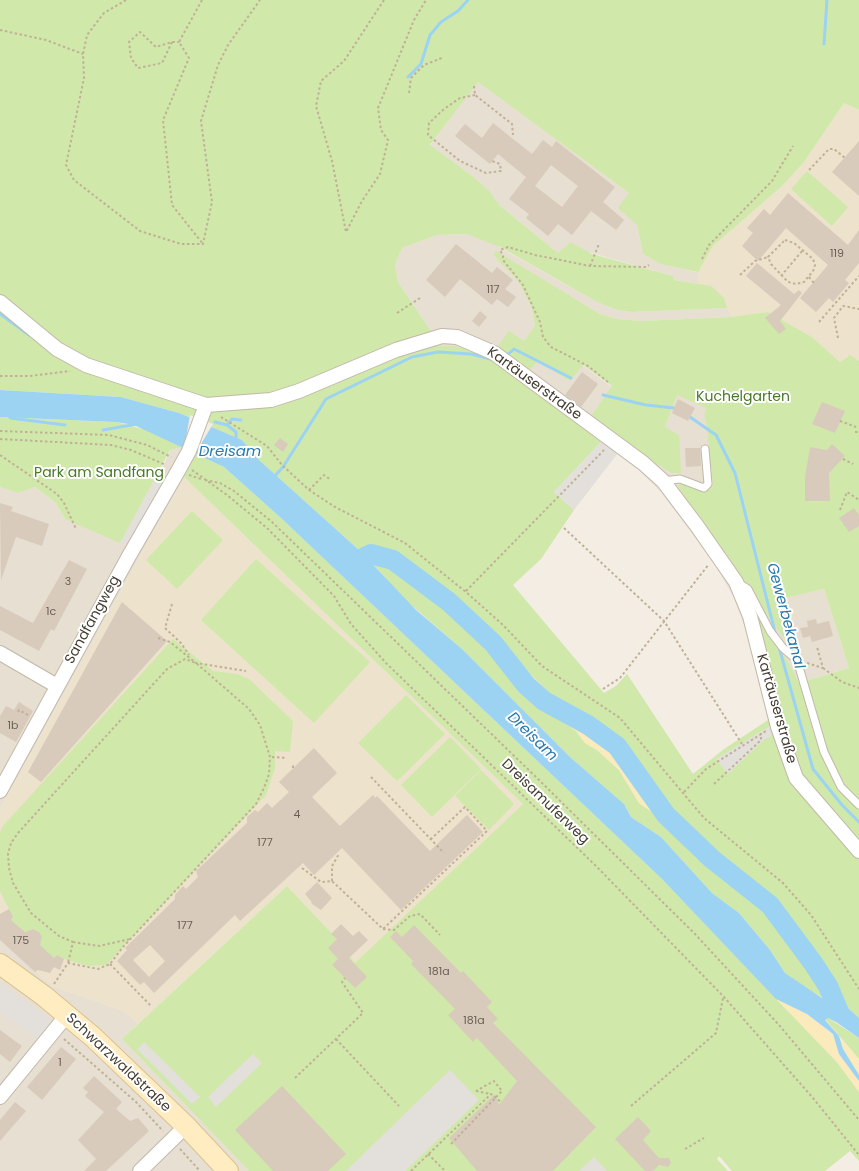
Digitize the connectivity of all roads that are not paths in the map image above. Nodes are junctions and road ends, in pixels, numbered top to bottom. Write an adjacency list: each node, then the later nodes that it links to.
1 (0, 302): 2 (street, Kartäuserstraße)
2 (205, 410): 4 (street, Kartäuserstraße); 7 (street, Sandfangweg)
3 (705, 449): 4 (lane)
4 (663, 482): 5 (street, Kartäuserstraße)
5 (736, 582): 9 (lane); 10 (street, Kartäuserstraße)
6 (1, 658): 7 (street)
7 (57, 686): 8 (street, Sandfangweg)
8 (0, 791)
9 (859, 805)
10 (859, 851)
11 (0, 964): 12 (main road, Schwarzwaldstraße)
12 (67, 1015): 13 (street); 14 (main road, Schwarzwaldstraße)
13 (0, 1097)
14 (179, 1133): 15 (street); 16 (main road, Schwarzwaldstraße)
15 (140, 1171)
16 (228, 1171)

